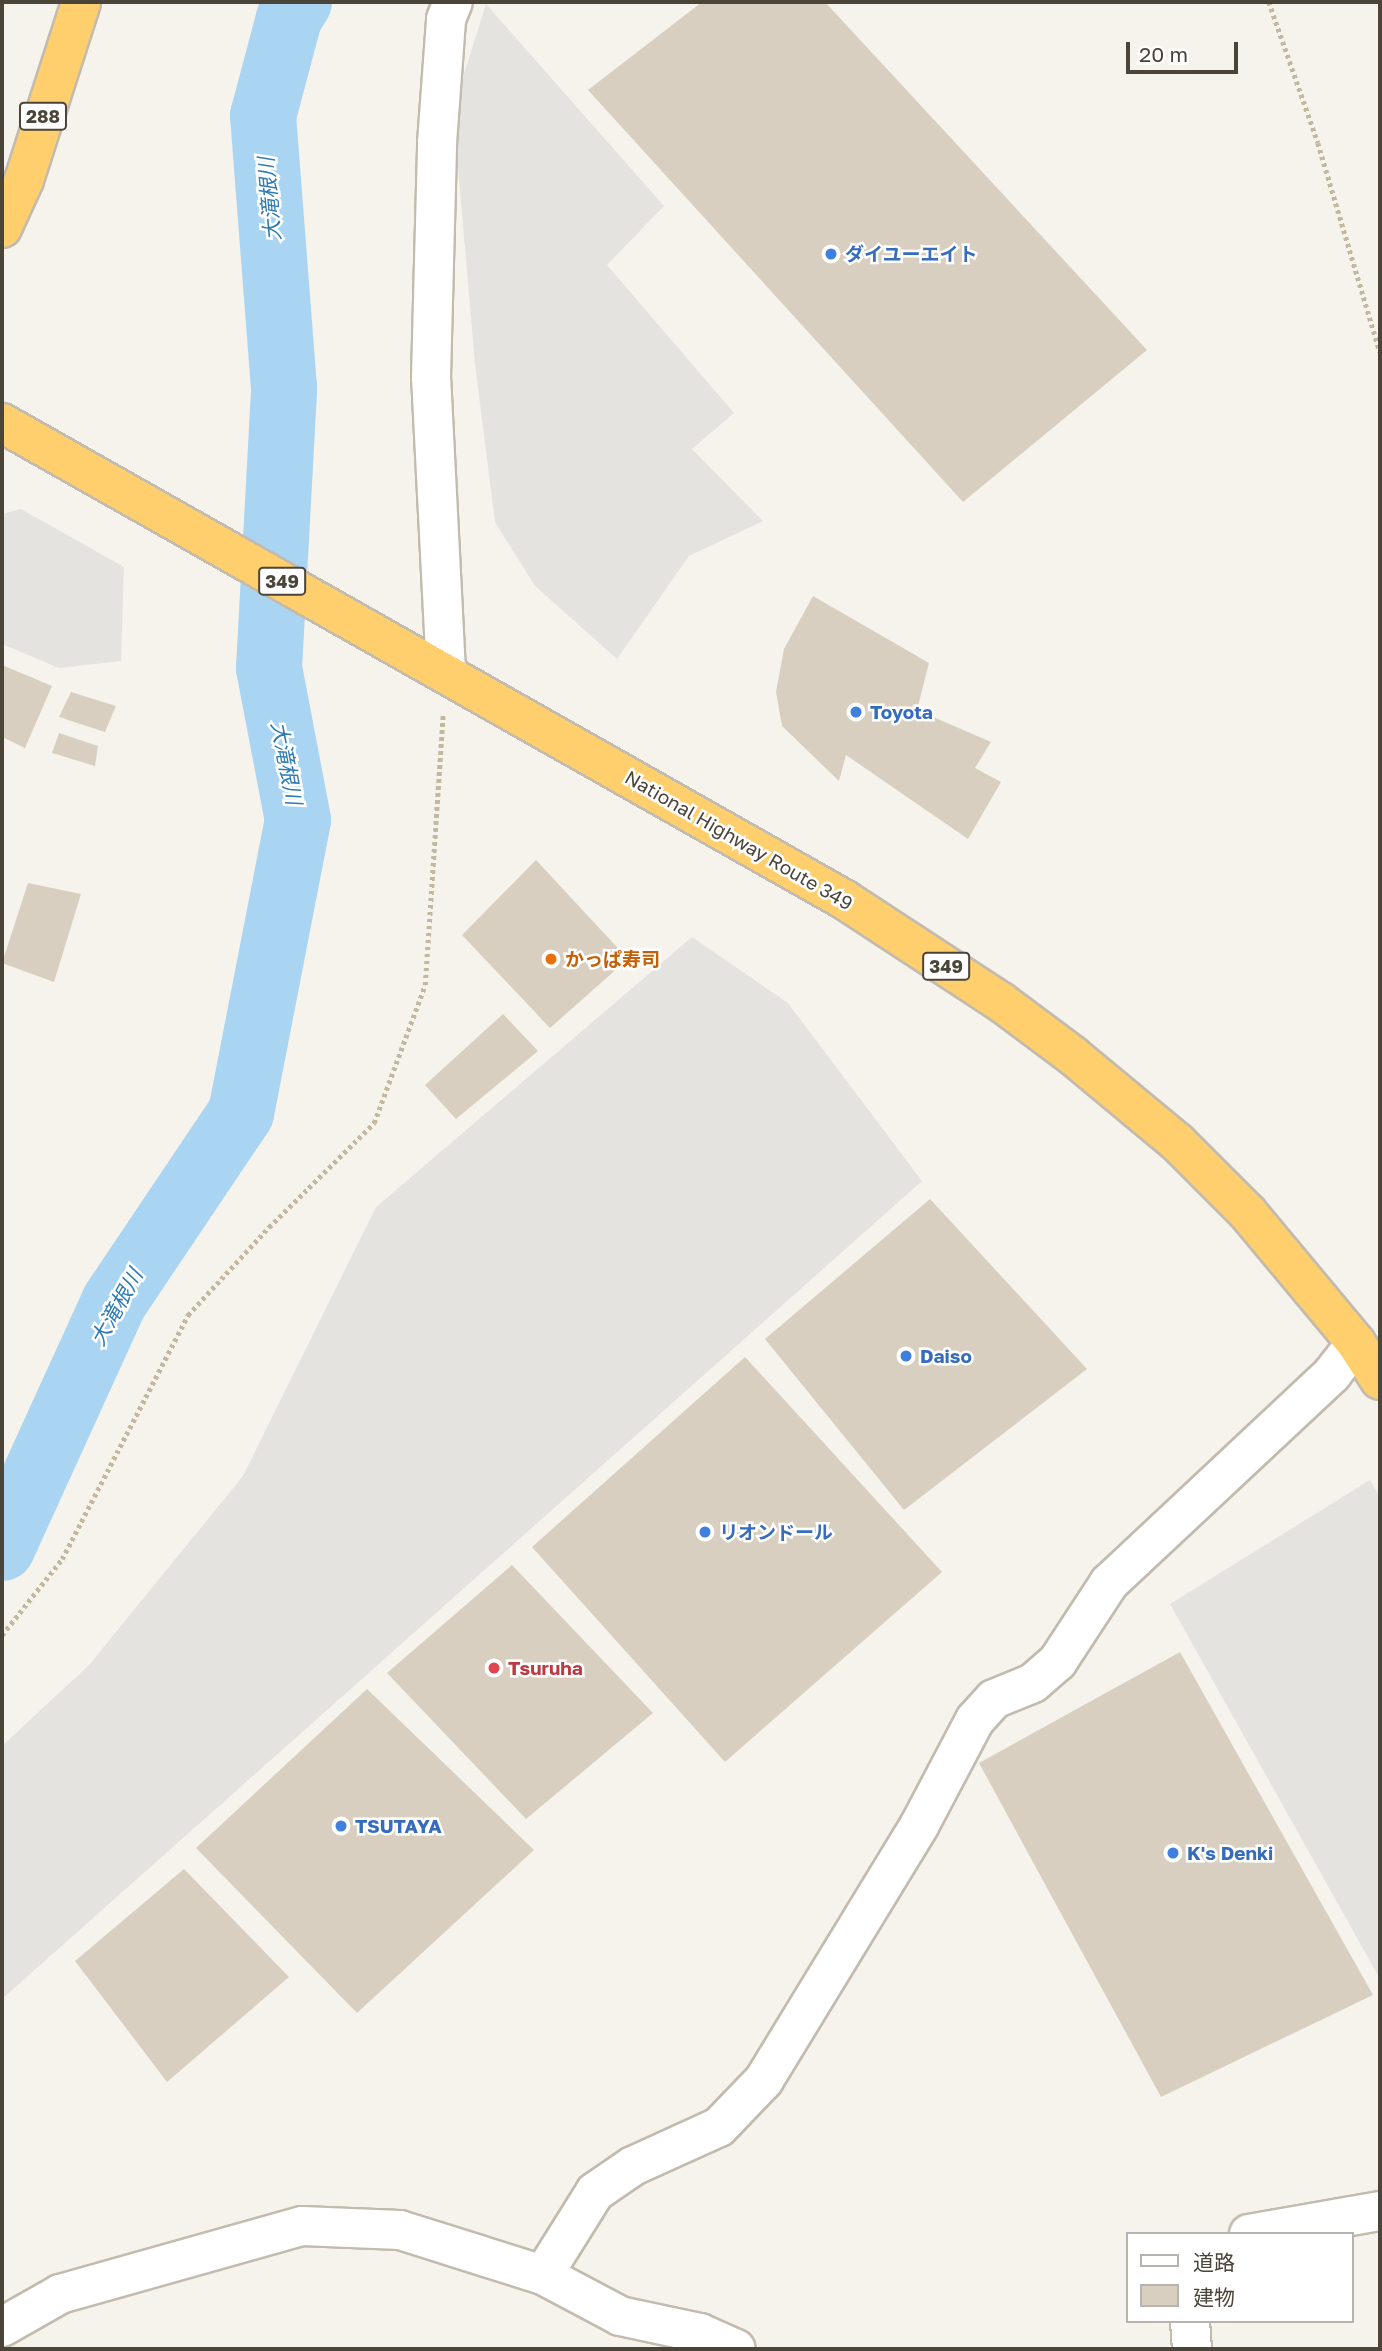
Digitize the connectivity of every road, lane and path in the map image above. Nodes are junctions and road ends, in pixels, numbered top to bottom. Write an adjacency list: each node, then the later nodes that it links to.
1 (81, 2): 4 (highway, 288)
2 (453, 2): 7 (street)
3 (1269, 2): 5 (path)
4 (2, 228)
5 (1380, 352)
6 (2, 423): 7 (highway, National Highway Route 349 / 349)
7 (435, 666): 8 (highway, National Highway Route 349 / 349); 10 (path)
8 (1356, 1343): 9 (highway, National Highway Route 349 / 349); 13 (street)
9 (1380, 1380)
10 (2, 1634)
11 (1380, 2211): 12 (street)
12 (1260, 2232)
13 (543, 2275): 15 (street); 16 (street)
14 (1190, 2323): 17 (street)
15 (2, 2327)
16 (736, 2349)
17 (1192, 2349)

